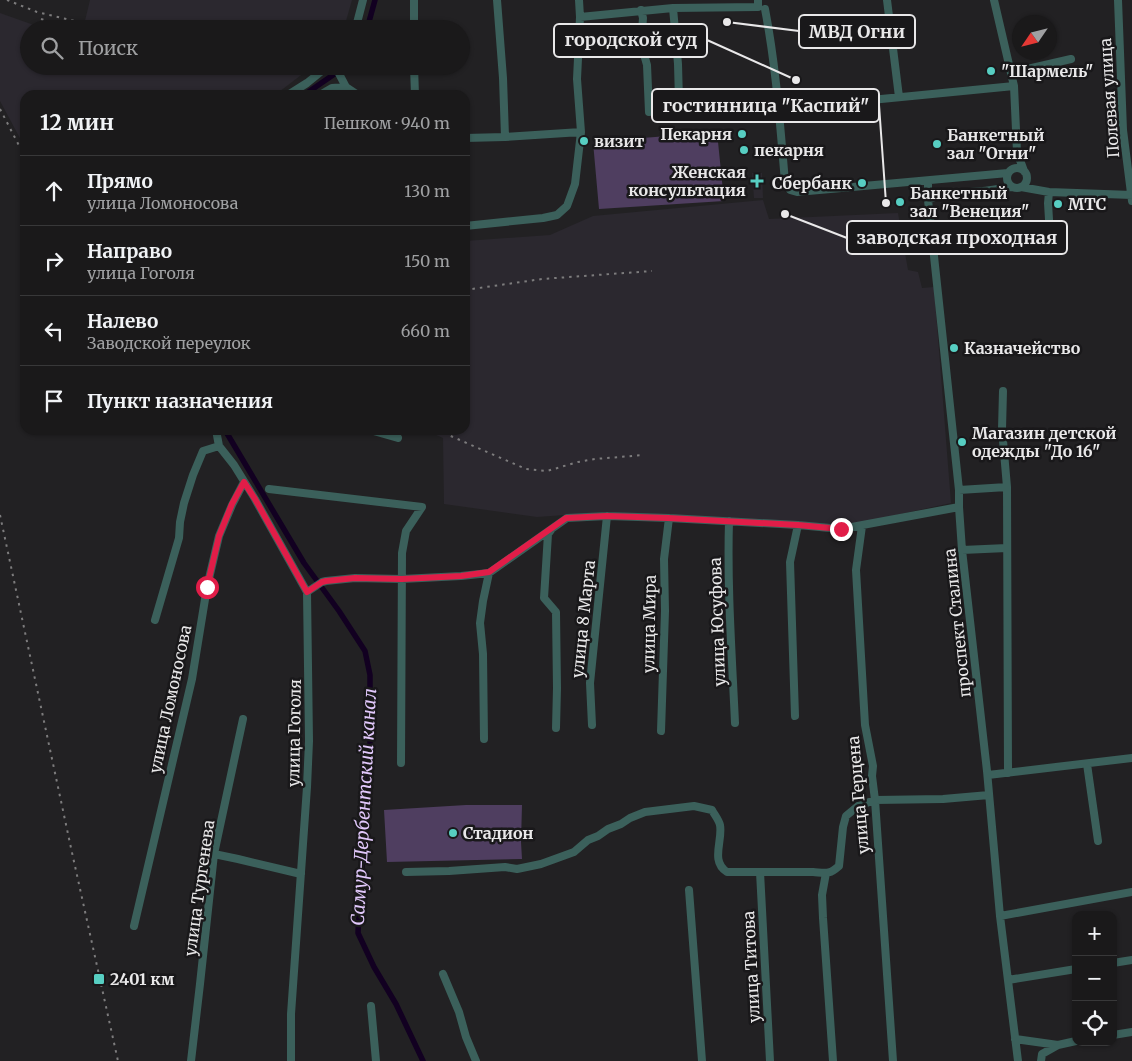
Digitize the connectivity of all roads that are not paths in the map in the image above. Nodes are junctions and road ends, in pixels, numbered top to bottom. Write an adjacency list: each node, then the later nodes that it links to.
1 (363, 0): 12 (street)
2 (414, 0): 13 (street)
3 (497, 0): 32 (street)
4 (579, 0): 11 (street)
5 (887, 0): 25 (street)
6 (994, 0): 18 (street)
7 (1118, 0): 30 (street, Полевая улица)
8 (760, 5): 9 (street); 27 (street)
9 (673, 8): 10 (street); 26 (street)
10 (641, 10): 11 (street); 28 (street)
11 (580, 17): 31 (street)
12 (358, 20)
13 (414, 20)
14 (1072, 59): 18 (street)
15 (317, 75): 20 (street)
16 (340, 75): 19 (street)
17 (414, 75): 24 (street)
18 (1013, 82): 25 (street); 34 (street)
19 (344, 83): 21 (street); 22 (street); 23 (street)
20 (296, 90)
21 (329, 90)
22 (344, 90)
23 (352, 90)
24 (414, 90)
25 (899, 97): 27 (street)
26 (679, 101)
27 (779, 110): 37 (street)
28 (649, 112)
29 (1131, 125): 30 (street)
30 (1123, 130): 41 (street, Полевая улица)
31 (581, 132): 32 (street); 43 (street)
32 (505, 137): 33 (street)
33 (470, 138)
34 (1017, 152): 35 (street); 36 (street)
35 (1009, 172): 36 (street); 37 (street); 38 (street)
36 (1024, 172): 39 (street); 40 (street)
37 (928, 181): 42 (street, проспект Сталина)
38 (1012, 187): 39 (street); 42 (street)
39 (1021, 187): 40 (street)
40 (1046, 192): 41 (street); 44 (street)
41 (1132, 197)
42 (928, 200): 53 (street, проспект Сталина)
43 (470, 225)
44 (1050, 236)
45 (1003, 391): 51 (street)
46 (217, 435): 49 (street, улица Гоголя)
47 (388, 435): 48 (street)
48 (398, 438)
49 (219, 446): 50 (street, улица Гоголя); 66 (street)
50 (244, 482): 65 (street, улица Гоголя); 90 (street, улица Ломоносова)
51 (1007, 487): 53 (street); 61 (street)
52 (269, 489): 64 (street)
53 (959, 490): 54 (street, проспект Сталина)
54 (959, 507): 59 (street); 62 (street, проспект Сталина)
55 (607, 516): 56 (street); 60 (street); 70 (street, улица 8 Марта)
56 (668, 518): 57 (street); 72 (street, улица Мира)
57 (730, 521): 58 (street); 69 (street, улица Юсуфова)
58 (798, 525): 59 (street); 67 (street)
59 (862, 526): 80 (street, улица Герцена)
60 (552, 528): 63 (street); 71 (street)
61 (1007, 548): 62 (street); 78 (street)
62 (962, 550): 77 (street, проспект Сталина)
63 (489, 572): 64 (street); 73 (street)
64 (402, 579): 65 (street); 75 (street)
65 (310, 590): 85 (street, улица Гоголя)
66 (155, 620)
67 (795, 716)
68 (243, 720): 82 (street, улица Тургенева)
69 (735, 723)
70 (592, 725)
71 (556, 728)
72 (661, 731)
73 (484, 739)
74 (1132, 758): 76 (street)
75 (401, 763)
76 (1087, 764): 78 (street); 81 (street)
77 (987, 771): 78 (street); 79 (street, проспект Сталина)
78 (1008, 773)
79 (989, 796): 80 (street); 89 (street, проспект Сталина)
80 (875, 800): 86 (street); 109 (street, улица Герцена)
81 (1098, 841)
82 (214, 854): 85 (street); 102 (street, улица Тургенева)
83 (406, 872): 84 (street)
84 (760, 872): 86 (street); 107 (street, улица Титова)
85 (301, 874): 103 (street, улица Гоголя)
86 (826, 874): 108 (street)
87 (689, 890): 106 (street)
88 (1132, 892): 89 (street)
89 (1000, 916): 95 (street, проспект Сталина)
90 (134, 926)
91 (1132, 960): 92 (street)
92 (1117, 962)
93 (1072, 970): 95 (street)
94 (443, 974): 105 (street)
95 (1008, 980): 99 (street, проспект Сталина)
96 (372, 1006): 104 (street)
97 (1132, 1032): 98 (street)
98 (1117, 1034)
99 (1015, 1039): 101 (street); 110 (street, проспект Сталина)
100 (1072, 1042): 101 (street)
101 (1058, 1045): 111 (street)
102 (191, 1061)
103 (291, 1061)
104 (376, 1061)
105 (476, 1061)
106 (702, 1061)
107 (770, 1061)
108 (833, 1061)
109 (893, 1061)
110 (1018, 1061)
111 (1041, 1061)

